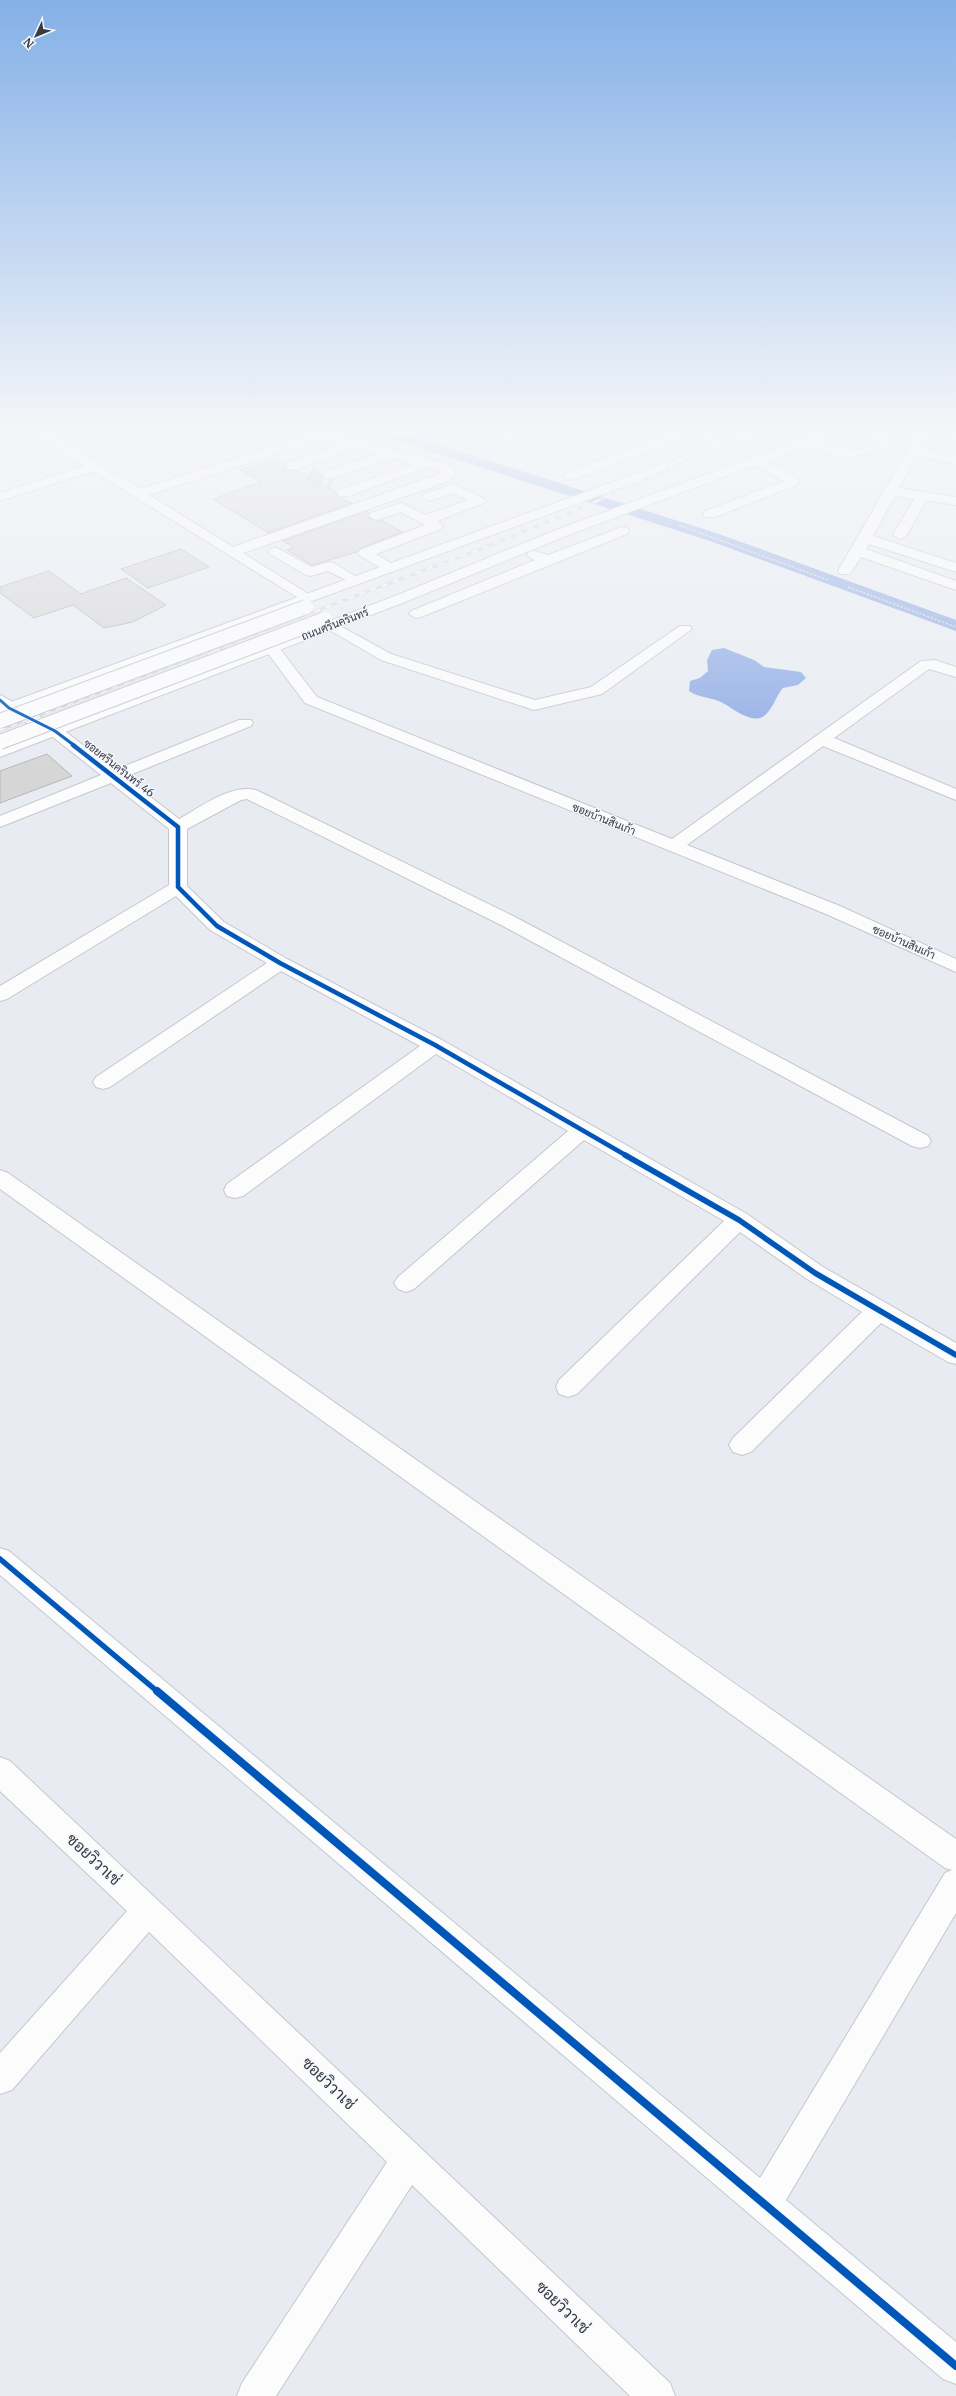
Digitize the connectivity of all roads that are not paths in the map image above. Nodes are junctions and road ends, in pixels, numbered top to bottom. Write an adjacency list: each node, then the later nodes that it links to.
1 (223, 546): 15 (street)
2 (251, 546): 15 (street)
3 (290, 546): 12 (street)
4 (384, 546): 16 (street)
5 (451, 546): 20 (street)
6 (465, 546): 25 (street)
7 (528, 546): 27 (street)
8 (531, 546): 13 (street, ถนนศรีนครินทร์)
9 (584, 546): 17 (street)
10 (860, 546): 14 (street)
11 (888, 546): 21 (street)
12 (275, 551): 18 (street); 19 (street)
13 (519, 551): 17 (street); 27 (street, ถนนศรีนครินทร์)
14 (858, 551): 22 (street); 24 (street)
15 (233, 552): 18 (street)
16 (365, 553): 19 (street); 20 (street)
17 (548, 560): 26 (street)
18 (247, 561): 25 (street)
19 (329, 566): 23 (street)
20 (390, 567): 23 (street)
21 (956, 568)
22 (845, 571)
23 (354, 580): 25 (street)
24 (956, 586)
25 (306, 602): 28 (street); 33 (street, bridge)
26 (416, 614)
27 (328, 622): 29 (street); 30 (street, ถนนศรีนครินทร์); 37 (street, bridge)
28 (221, 629): 30 (street); 32 (street)
29 (685, 629)
30 (264, 651): 35 (street, ถนนศรีนครินทร์); 43 (street, ซอยบ้านสินเก้า)
31 (956, 672): 36 (street)
32 (3, 706): 35 (street, ซอยศรีนครินทร์ 46)
33 (0, 721)
34 (244, 723): 39 (street)
35 (55, 731): 38 (street, ถนนศรีนครินทร์); 39 (street, ซอยศรีนครินทร์ 46)
36 (821, 739): 40 (street); 43 (street)
37 (0, 742)
38 (0, 752)
39 (112, 777): 41 (street); 42 (street, ซอยศรีนครินทร์ 46)
40 (956, 795)
41 (0, 822)
42 (174, 824): 44 (street); 51 (street)
43 (673, 846): 46 (street, ซอยบ้านสินเก้า)
44 (178, 887): 45 (street); 47 (street)
45 (280, 963): 48 (street); 49 (street)
46 (956, 966)
47 (0, 995)
48 (434, 1045): 50 (street); 53 (street)
49 (103, 1082)
50 (581, 1131): 54 (street); 55 (street)
51 (920, 1141)
52 (0, 1178): 62 (street)
53 (235, 1190)
54 (739, 1220): 56 (street); 58 (street)
55 (406, 1283)
56 (879, 1310): 57 (street); 59 (street)
57 (956, 1355)
58 (568, 1387)
59 (742, 1445)
60 (0, 1559): 67 (street)
61 (0, 1771): 64 (street, ซอยวิวาเช่)
62 (956, 1857)
63 (956, 1884): 67 (street)
64 (148, 1910): 65 (street); 66 (street, ซอยวิวาเช่)
65 (0, 2078)
66 (409, 2159): 69 (street); 70 (street, ซอยวิวาเช่)
67 (764, 2204): 68 (street)
68 (956, 2366)
69 (254, 2396)
70 (657, 2396)

